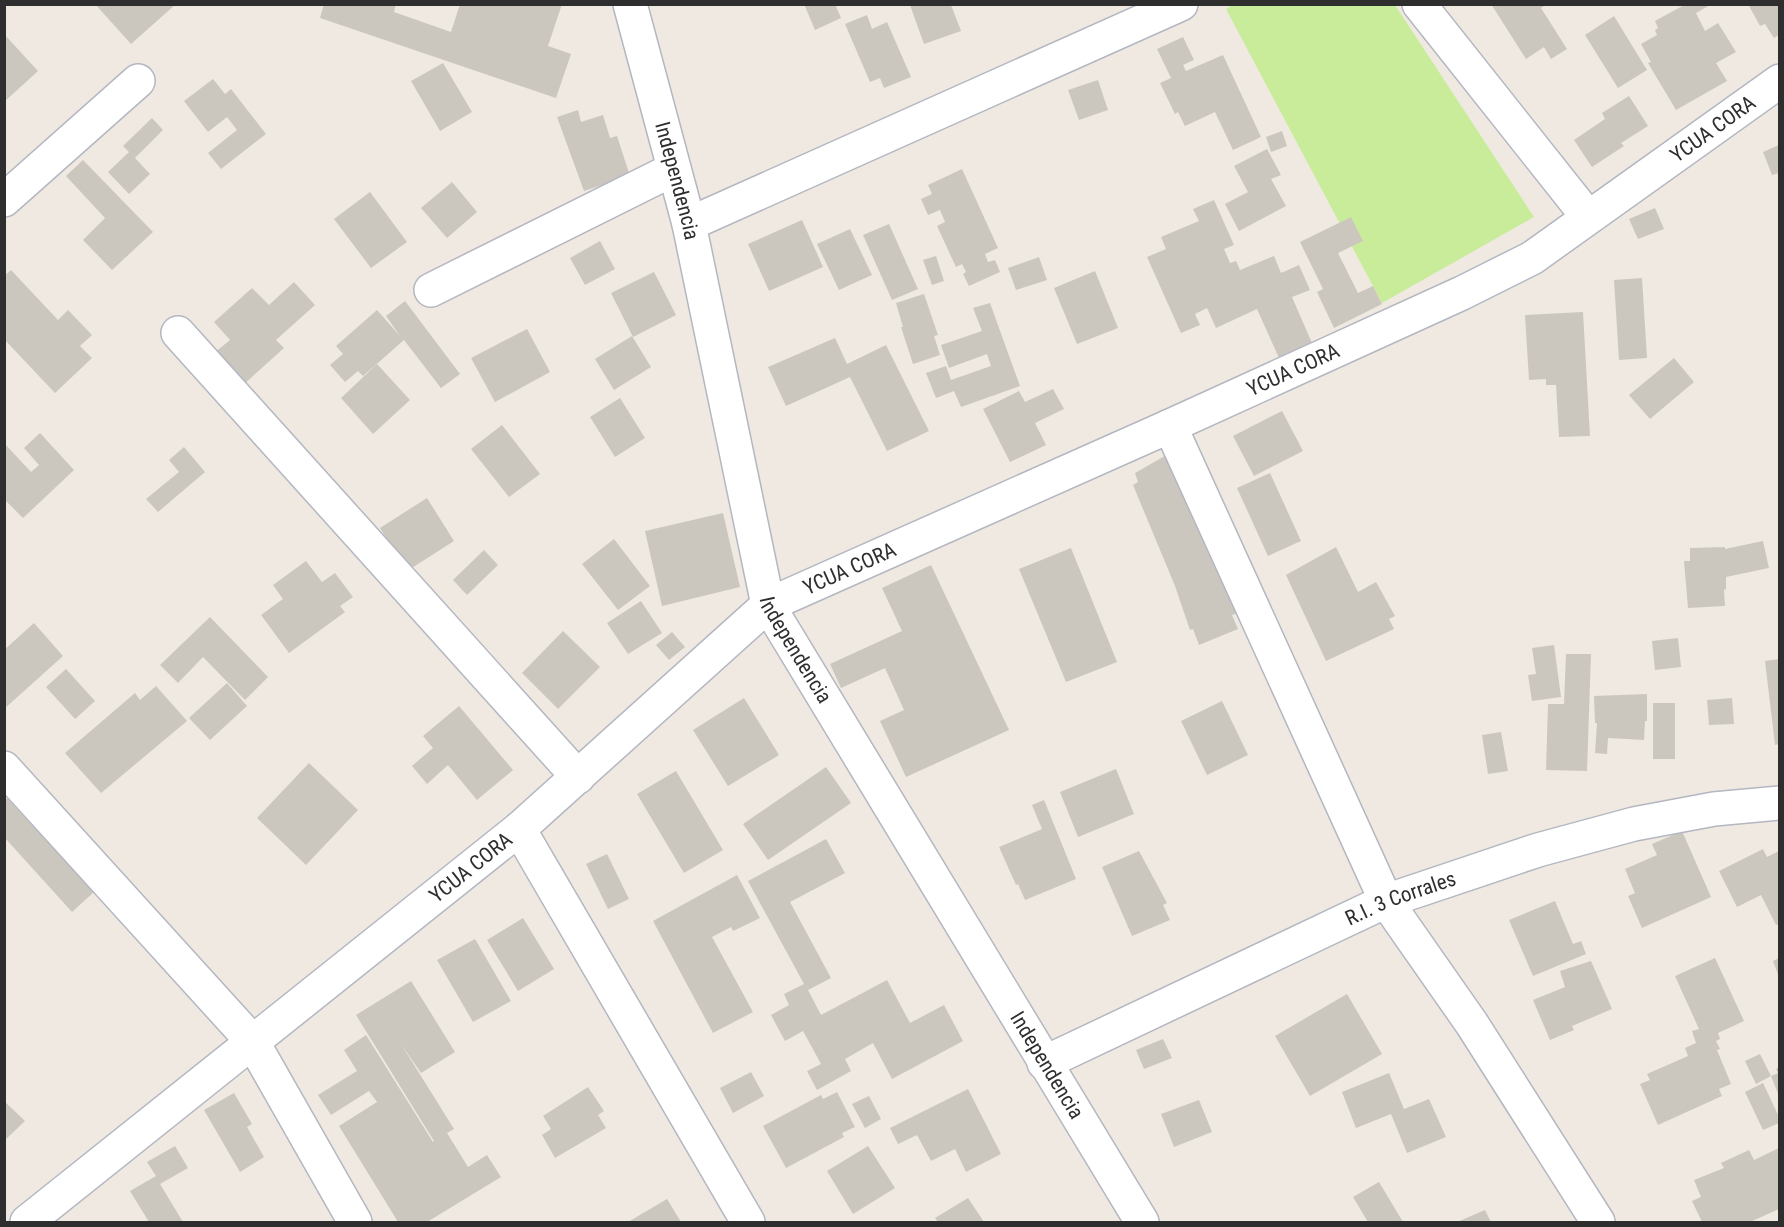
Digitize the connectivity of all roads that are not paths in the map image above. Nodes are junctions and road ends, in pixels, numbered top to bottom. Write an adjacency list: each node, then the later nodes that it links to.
1 (630, 4): 6 (street, Independencia)
2 (1181, 4): 9 (street)
3 (1419, 4): 8 (street)
4 (138, 81): 7 (street)
5 (1779, 81): 8 (street, YCUA CORA)
6 (674, 169): 9 (street, Independencia); 10 (street)
7 (4, 200)
8 (1588, 217): 12 (street, YCUA CORA)
9 (689, 224): 13 (street, Independencia)
10 (431, 290)
11 (178, 333): 15 (street)
12 (1170, 426): 13 (street, YCUA CORA); 18 (street)
13 (768, 605): 15 (street, YCUA CORA); 20 (street, Independencia)
14 (4, 768): 19 (street)
15 (578, 777): 17 (street, YCUA CORA)
16 (1779, 803): 18 (street, R.I. 3 Corrales)
17 (519, 829): 19 (street, YCUA CORA); 23 (street)
18 (1386, 900): 20 (street, R.I. 3 Corrales); 25 (street)
19 (252, 1041): 21 (street, YCUA CORA); 22 (street)
20 (1044, 1063): 24 (street, Independencia)
21 (27, 1222)
22 (355, 1222)
23 (748, 1222)
24 (1142, 1222)
25 (1598, 1222)

